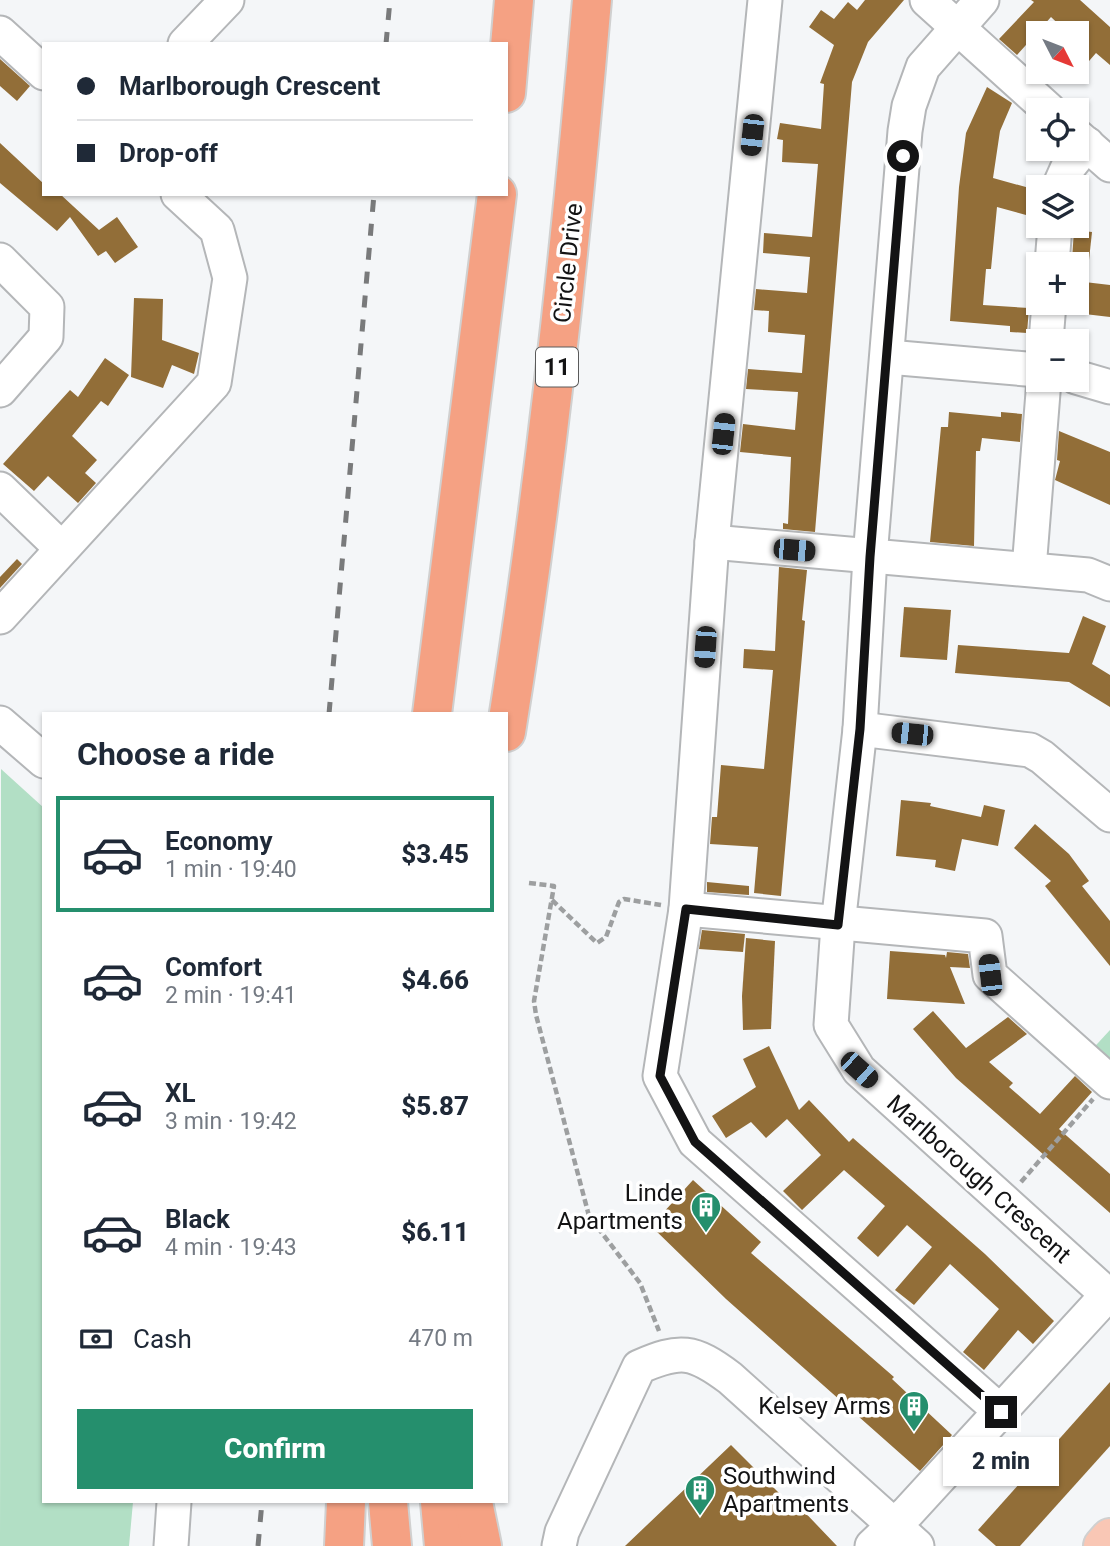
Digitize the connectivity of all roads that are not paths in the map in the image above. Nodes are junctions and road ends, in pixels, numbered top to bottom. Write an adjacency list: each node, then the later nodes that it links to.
1 (227, 0): 9 (street)
2 (514, 0): 10 (highway)
3 (592, 0): 32 (highway, Circle Drive / 11)
4 (765, 0): 25 (street)
5 (927, 0): 7 (street)
6 (982, 0): 7 (street, Marlborough Crescent)
7 (958, 28): 12 (street); 18 (street, Marlborough Crescent)
8 (0, 33): 11 (street)
9 (187, 42)
10 (508, 70)
11 (42, 71)
12 (1036, 98)
13 (1091, 148): 14 (street)
14 (1065, 175)
15 (180, 196): 26 (street)
16 (497, 196): 31 (highway)
17 (0, 260): 22 (street)
18 (888, 357): 19 (street); 27 (street, Marlborough Crescent)
19 (1026, 369)
20 (1089, 381): 21 (street)
21 (1110, 387)
22 (0, 390)
23 (1043, 392): 28 (street)
24 (0, 489): 26 (street)
25 (712, 542): 27 (street); 37 (street)
26 (61, 548): 30 (street)
27 (870, 557): 28 (street); 34 (street, Marlborough Crescent)
28 (1029, 569): 29 (street)
29 (1110, 584)
30 (0, 617)
31 (431, 712)
32 (508, 719)
33 (0, 723): 35 (street)
34 (860, 729): 36 (street); 38 (street, Marlborough Crescent)
35 (42, 759)
36 (1110, 815)
37 (686, 909): 38 (street); 41 (street)
38 (838, 925): 39 (street); 40 (street, Marlborough Crescent)
39 (1109, 1081)
40 (1109, 1295): 41 (street)
41 (1001, 1412): 48 (street)
42 (174, 1503): 49 (street)
43 (346, 1503): 50 (highway)
44 (388, 1503): 51 (highway)
45 (440, 1503): 52 (highway)
46 (473, 1503): 53 (highway)
47 (1110, 1538): 55 (main road)
48 (895, 1539): 54 (street)
49 (170, 1546)
50 (344, 1546)
51 (392, 1546)
52 (444, 1546)
53 (482, 1546)
54 (559, 1546)
55 (1103, 1546)

